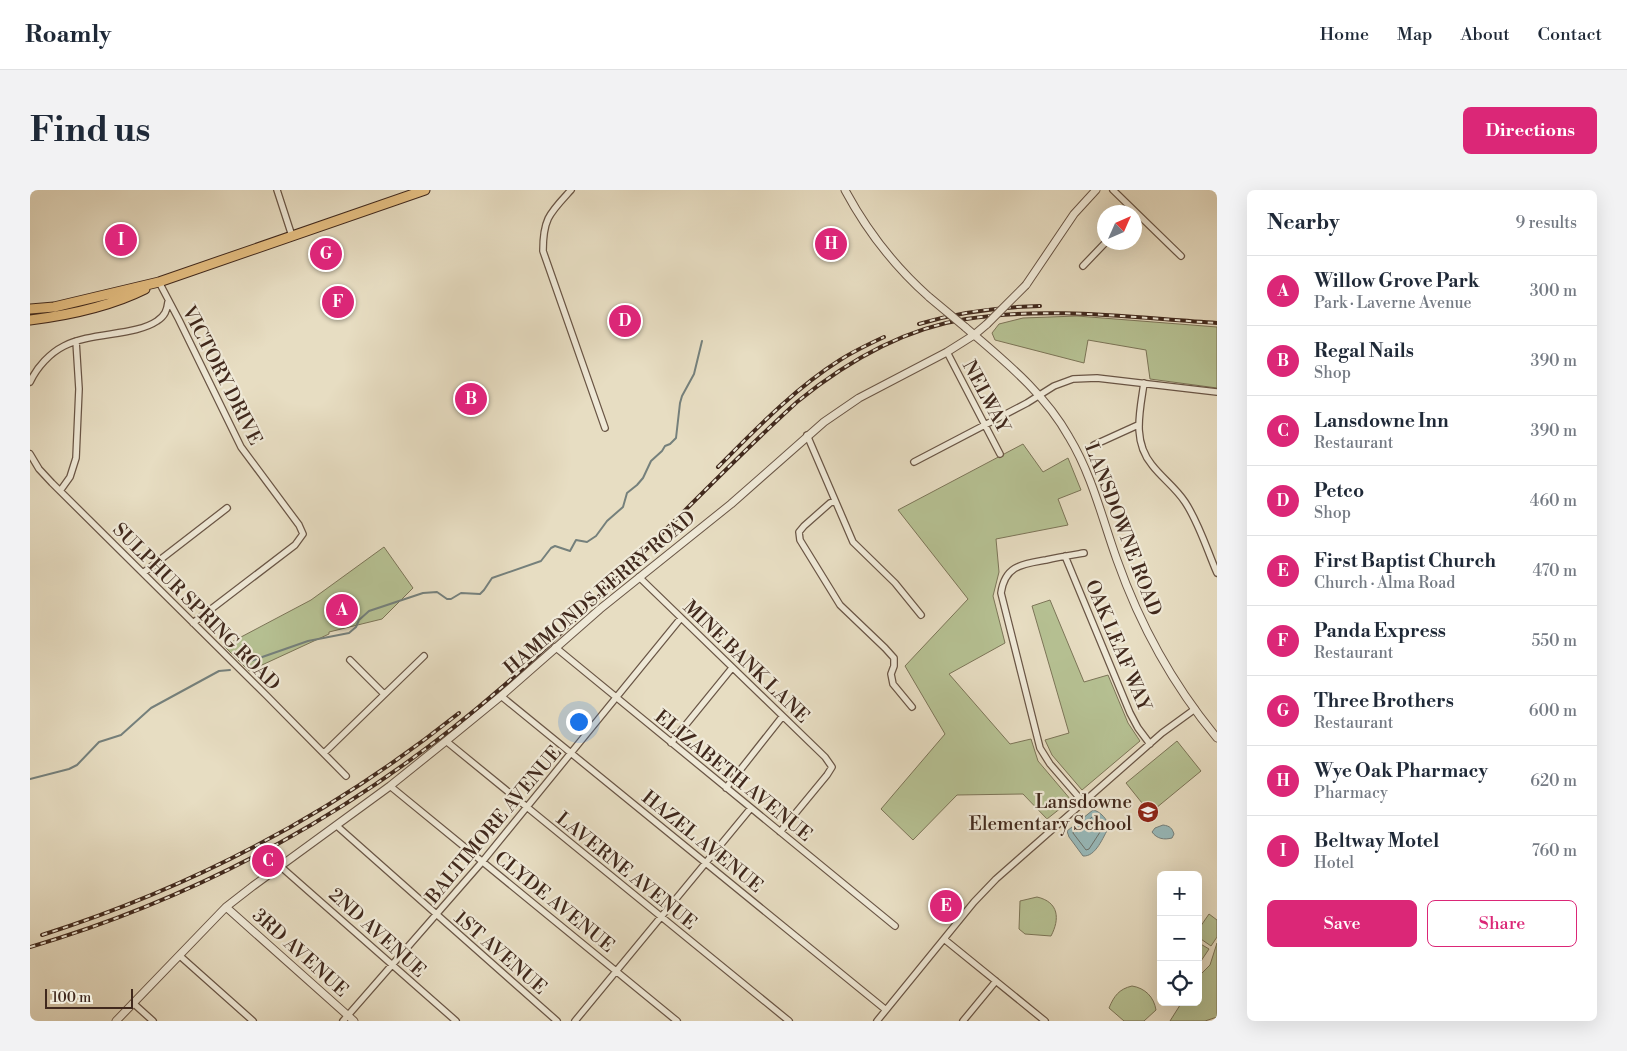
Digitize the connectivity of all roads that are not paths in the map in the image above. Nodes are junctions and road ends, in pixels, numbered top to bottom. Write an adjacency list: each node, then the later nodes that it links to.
1 (277, 190): 9 (street)
2 (425, 190): 9 (main road)
3 (571, 190): 26 (street)
4 (845, 190): 17 (street, LANSDOWNE ROAD, bridge)
5 (1096, 190): 17 (street, HAMMONDS FERRY ROAD, bridge)
6 (1113, 190): 7 (street)
7 (1128, 205)
8 (1142, 219): 11 (street)
9 (292, 236): 13 (main road)
10 (1098, 250): 12 (street)
11 (1181, 256)
12 (1083, 266)
13 (159, 282): 14 (street); 15 (main road); 16 (main road)
14 (168, 302): 18 (street); 42 (street, VICTORY DRIVE)
15 (30, 310)
16 (30, 320)
17 (974, 335): 19 (street, HAMMONDS FERRY ROAD); 23 (street, LANSDOWNE ROAD)
18 (76, 341): 20 (street); 32 (street)
19 (947, 352): 24 (street, NELWAY); 27 (street, HAMMONDS FERRY ROAD)
20 (30, 382)
21 (1144, 384): 22 (street); 23 (street); 25 (street)
22 (1217, 392)
23 (1039, 395): 24 (street); 51 (street, LANSDOWNE ROAD)
24 (985, 425): 30 (street, NELWAY); 31 (street)
25 (1138, 425): 28 (street); 38 (street)
26 (605, 428)
27 (808, 435): 33 (street); 39 (street, HAMMONDS FERRY ROAD)
28 (1094, 446)
29 (30, 454): 32 (street, SULPHUR SPRING ROAD)
30 (1000, 454)
31 (914, 462)
32 (60, 491): 37 (street, SULPHUR SPRING ROAD)
33 (835, 502): 40 (street); 50 (street)
34 (227, 508): 37 (street)
35 (1084, 553): 36 (street)
36 (1065, 556): 56 (street, OAK LEAF WAY); 62 (street)
37 (143, 573): 42 (street, SULPHUR SPRING ROAD)
38 (1217, 573)
39 (639, 577): 41 (street, MINE BANK LANE); 43 (street, HAMMONDS FERRY ROAD)
40 (921, 615)
41 (681, 618): 46 (street, MINE BANK LANE); 49 (street, BALTIMORE AVENUE)
42 (194, 623): 58 (street, SULPHUR SPRING ROAD)
43 (555, 647): 48 (street, HAMMONDS FERRY ROAD); 49 (street, ELIZABETH AVENUE)
44 (424, 656): 47 (street)
45 (350, 660): 47 (street)
46 (732, 668): 52 (street, MINE BANK LANE); 55 (street)
47 (384, 694): 58 (street)
48 (501, 696): 54 (street, HAMMONDS FERRY ROAD); 57 (street, HAZEL AVENUE)
49 (617, 698): 55 (street, ELIZABETH AVENUE); 57 (street, BALTIMORE AVENUE)
50 (912, 707)
51 (1195, 710): 53 (street, LANSDOWNE ROAD); 56 (street)
52 (782, 717): 61 (street); 66 (street, MINE BANK LANE)
53 (1217, 738)
54 (446, 741): 60 (street, HAMMONDS FERRY ROAD); 63 (street, LAVERNE AVENUE)
55 (671, 742): 61 (street, ELIZABETH AVENUE)
56 (1150, 744): 62 (street)
57 (572, 752): 63 (street, BALTIMORE AVENUE); 68 (street, HAZEL AVENUE)
58 (324, 753): 59 (street, SULPHUR SPRING ROAD)
59 (346, 776)
60 (390, 786): 65 (street, HAMMONDS FERRY ROAD); 67 (street, CLYDE AVENUE)
61 (726, 788): 64 (street, ELIZABETH AVENUE)
62 (1083, 802): 74 (street)
63 (527, 807): 67 (street, BALTIMORE AVENUE); 72 (street, LAVERNE AVENUE)
64 (751, 808): 66 (street, ELIZABETH AVENUE); 68 (street)
65 (337, 826): 69 (street, HAMMONDS FERRY ROAD); 71 (street, 1ST AVENUE)
66 (780, 832): 73 (street, ELIZABETH AVENUE)
67 (482, 862): 71 (street, BALTIMORE AVENUE); 77 (street, CLYDE AVENUE)
68 (706, 863): 72 (street); 80 (street, HAZEL AVENUE)
69 (280, 866): 70 (street, HAMMONDS FERRY ROAD); 76 (street, 2ND AVENUE)
70 (226, 907): 75 (street, HAMMONDS FERRY ROAD); 81 (street, 3RD AVENUE)
71 (437, 916): 76 (street, BALTIMORE AVENUE); 87 (street, 1ST AVENUE)
72 (662, 918): 77 (street); 90 (street, LAVERNE AVENUE)
73 (895, 926)
74 (944, 939): 78 (street); 80 (street)
75 (180, 956): 79 (street, HAMMONDS FERRY ROAD); 84 (street)
76 (392, 965): 81 (street, BALTIMORE AVENUE); 86 (street, 2ND AVENUE)
77 (616, 971): 88 (street); 89 (street, CLYDE AVENUE)
78 (996, 981): 92 (street); 93 (street)
79 (133, 1003): 82 (street, HAMMONDS FERRY ROAD); 83 (street)
80 (886, 1010): 91 (street)
81 (346, 1018): 85 (street, 3RD AVENUE)
82 (116, 1021)
83 (153, 1021)
84 (253, 1021)
85 (354, 1021)
86 (456, 1021)
87 (557, 1021)
88 (575, 1021)
89 (677, 1021)
90 (789, 1021)
91 (877, 1021)
92 (963, 1021)
93 (1045, 1021)

